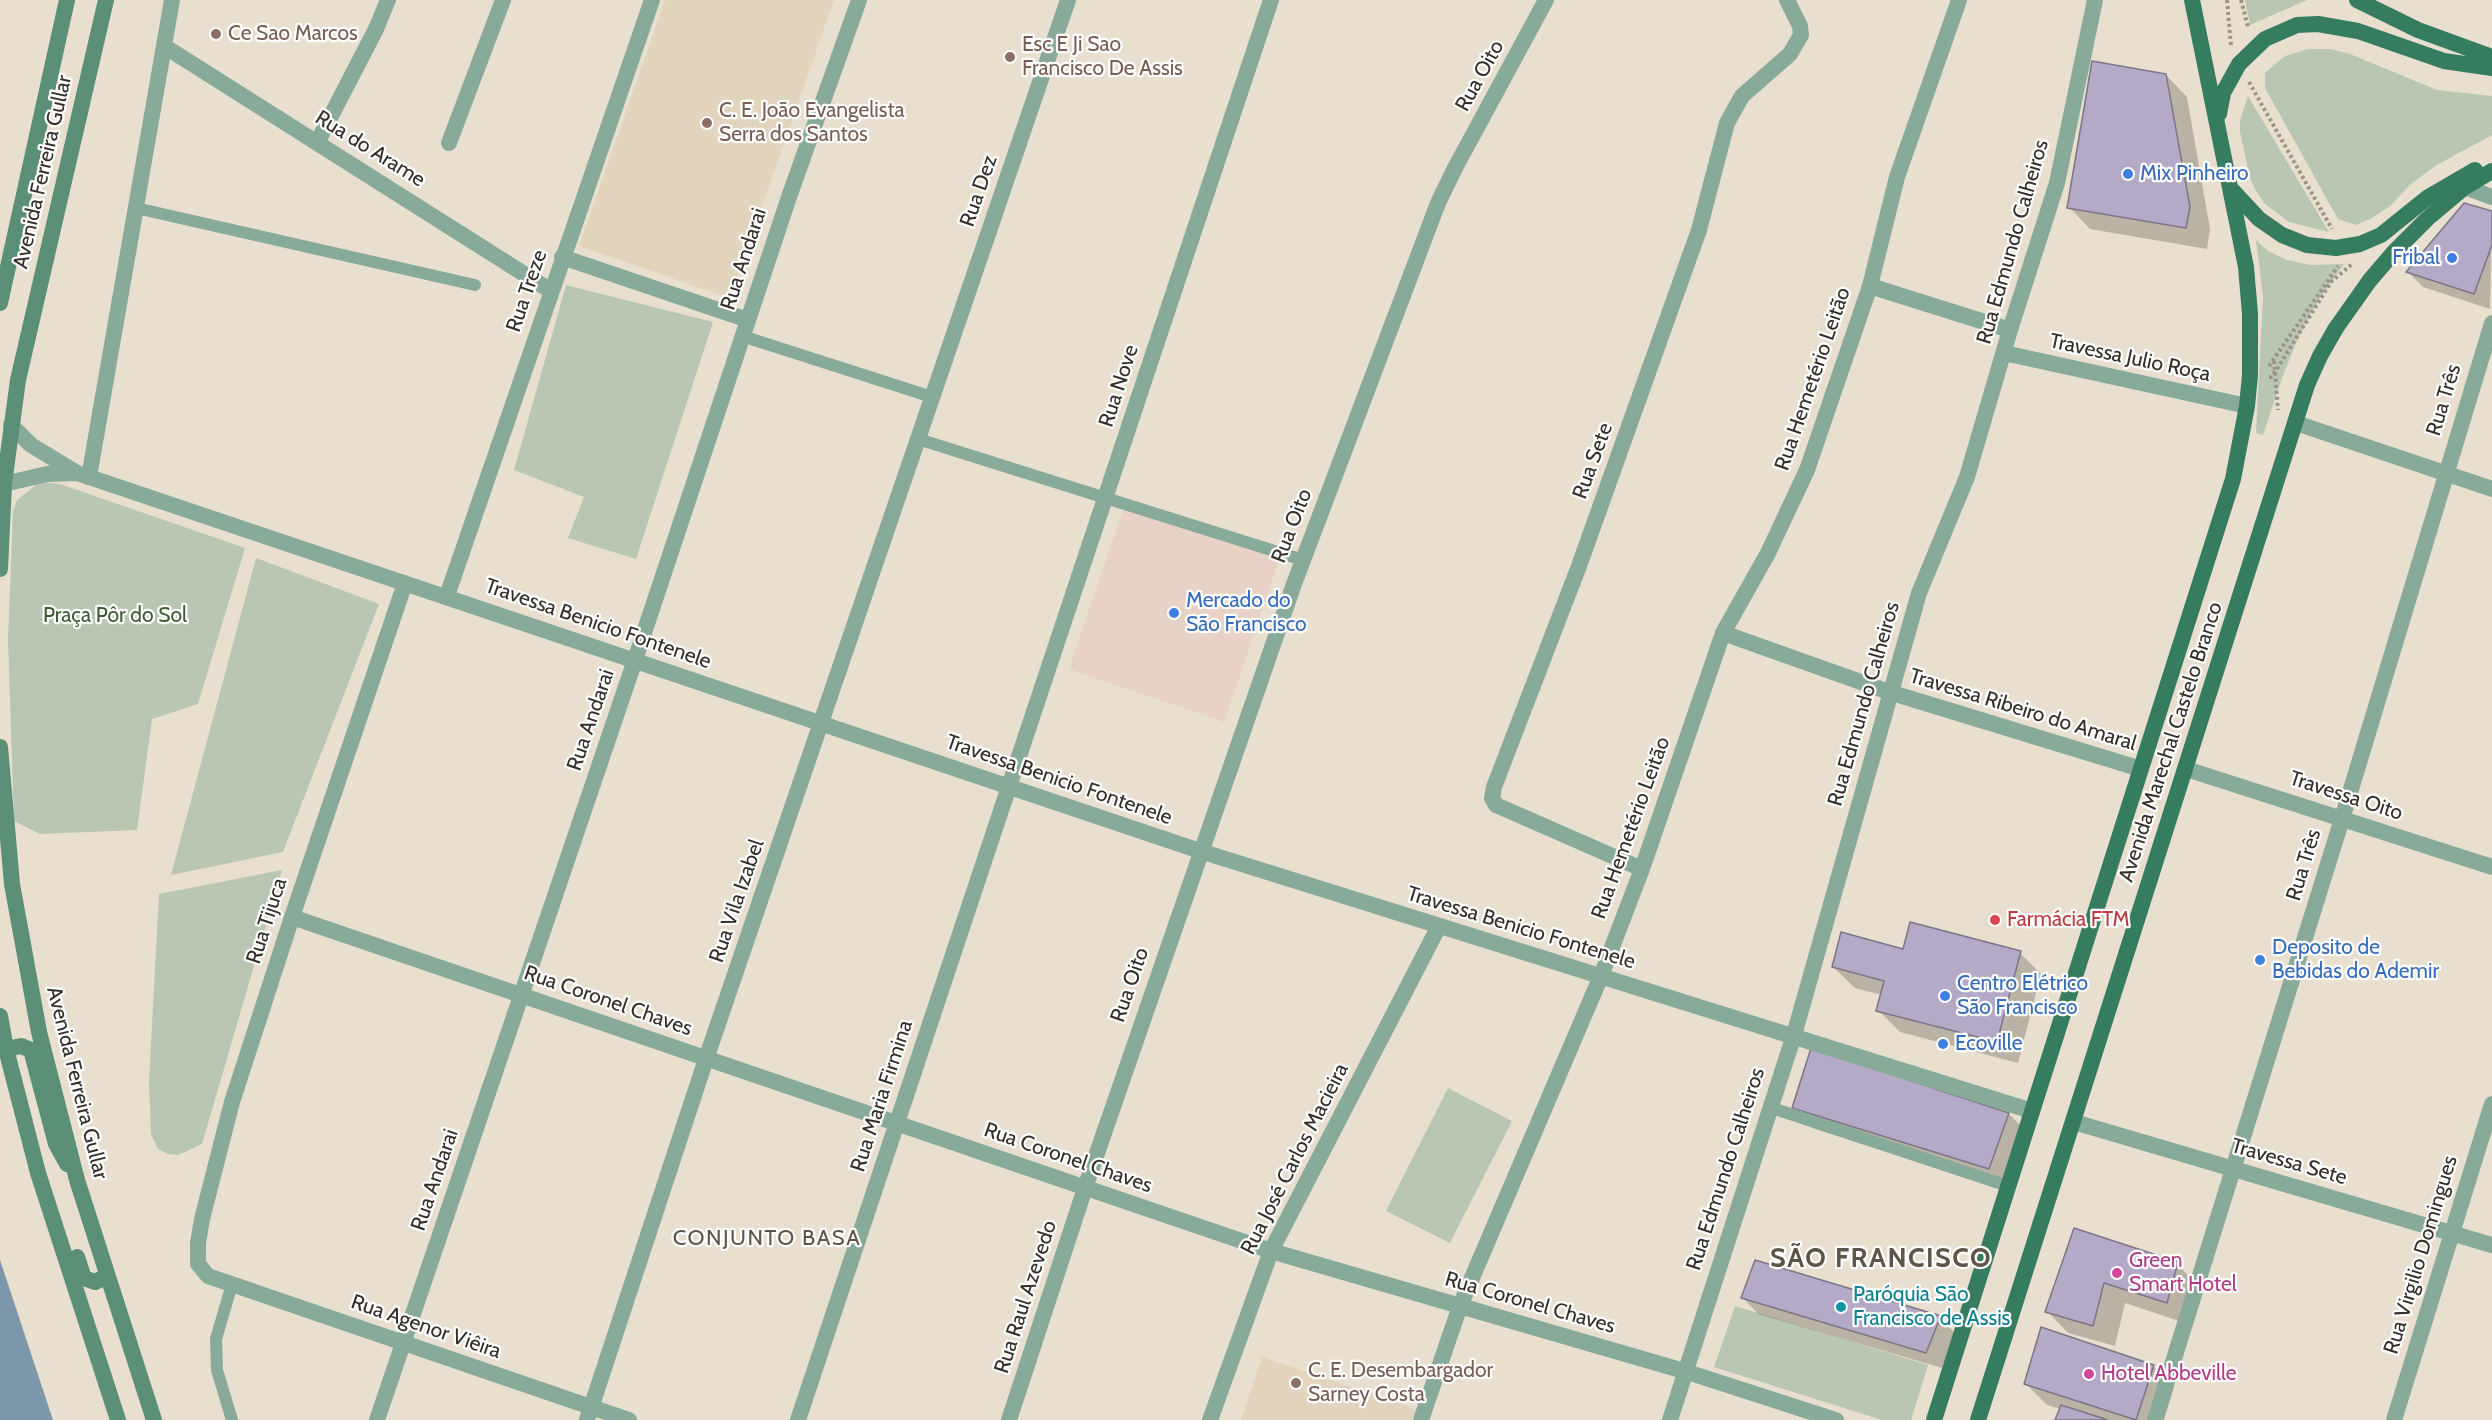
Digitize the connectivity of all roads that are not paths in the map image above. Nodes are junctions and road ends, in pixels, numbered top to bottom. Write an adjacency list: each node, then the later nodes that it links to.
1 (67, 0): 32 (main road, Avenida Ferreira Gullar)
2 (106, 0): 41 (main road, Avenida Ferreira Gullar)
3 (172, 0): 16 (street)
4 (388, 0): 20 (street)
5 (502, 0): 21 (street)
6 (652, 0): 28 (street, Rua Treze)
7 (859, 0): 33 (street, Rua Andarai)
8 (1068, 0): 38 (street, Rua Dez)
9 (1271, 0): 47 (street, Rua Nove)
10 (1546, 0): 48 (street, Rua Oito)
11 (1787, 0): 63 (street, Rua Sete)
12 (1959, 0): 30 (street, Rua Hemetério Leitão)
13 (2095, 0): 35 (street, Rua Edmundo Calheiros)
14 (2192, 0): 19 (main road, Avenida Marechal Castelo Branco)
15 (2357, 0): 17 (main road)
16 (164, 46): 20 (street, Rua do Arame); 27 (street)
17 (2492, 57)
18 (2492, 68): 19 (main road)
19 (2218, 123): 25 (main road, Avenida Marechal Castelo Branco)
20 (317, 143): 31 (street, Rua do Arame)
21 (449, 143)
22 (2492, 163): 25 (main road)
23 (2492, 171): 24 (main road, Avenida Marechal Castelo Branco)
24 (2465, 187): 26 (street); 40 (main road, Avenida Marechal Castelo Branco)
25 (2232, 189): 39 (main road, Avenida Marechal Castelo Branco)
26 (2492, 197)
27 (136, 208): 29 (lane); 44 (street)
28 (562, 257): 31 (street, Rua Treze); 33 (street)
29 (475, 285)
30 (1870, 286): 35 (street, Rua Hemetério Leitão); 52 (street, Rua Hemetério Leitão)
31 (551, 291): 51 (street, Rua Treze)
32 (0, 303)
33 (748, 320): 36 (street, Rua Andarai)
34 (2492, 323): 43 (street, Rua Três)
35 (2010, 330): 37 (street, Rua Edmundo Calheiros)
36 (742, 336): 38 (lane); 53 (street, Rua Andarai)
37 (2004, 353): 39 (street, Travessa Julio Roça); 54 (street, Rua Edmundo Calheiros)
38 (932, 397): 42 (street, Rua Vila Izabel)
39 (2247, 406): 58 (main road, Avenida Marechal Castelo Branco)
40 (2295, 423): 43 (street); 57 (main road, Avenida Marechal Castelo Branco)
41 (11, 425): 44 (street, Travessa Benicio Fontenele); 45 (main road, Avenida Ferreira Gullar)
42 (918, 439): 47 (lane); 55 (street, Rua Vila Izabel)
43 (2445, 474): 46 (street); 60 (street, Rua Três)
44 (83, 475): 45 (street, Travessa Benicio Fontenele); 50 (street, Travessa Benicio Fontenele)
45 (4, 484): 49 (main road, Avenida Ferreira Gullar)
46 (2492, 489)
47 (1106, 498): 48 (lane); 59 (street, Rua Nove)
48 (1303, 560): 61 (street, Rua Oito)
49 (0, 569)
50 (405, 583): 51 (street, Travessa Benicio Fontenele); 64 (street, Rua Tijuca)
51 (447, 596): 53 (street, Travessa Benicio Fontenele)
52 (1723, 633): 54 (street, Travessa Ribeiro do Amaral); 63 (street, Rua Hemetério Leitão)
53 (635, 660): 55 (street, Travessa Benicio Fontenele); 67 (street, Rua Andarai)
54 (1889, 692): 58 (street, Travessa Ribeiro do Amaral); 69 (street, Rua Edmundo Calheiros)
55 (822, 725): 59 (street, Travessa Benicio Fontenele); 71 (street, Rua Vila Izabel)
56 (0, 747): 79 (main road, Avenida Ferreira Gullar)
57 (2186, 769): 60 (street, Travessa Oito); 75 (main road, Avenida Marechal Castelo Branco)
58 (2141, 770): 74 (main road, Avenida Marechal Castelo Branco)
59 (1010, 786): 61 (street, Travessa Benicio Fontenele); 76 (street, Rua Maria Firmina)
60 (2342, 819): 62 (street, Travessa Oito); 77 (street, Rua Três)
61 (1200, 851): 65 (street, Travessa Benicio Fontenele); 81 (street, Rua Oito)
62 (2492, 867)
63 (1642, 869): 66 (street, Rua Hemetério Leitão)
64 (292, 917): 67 (street, Rua Coronel Chaves); 86 (street, Rua Tijuca)
65 (1439, 926): 66 (street, Travessa Benicio Fontenele); 84 (street, Rua José Carlos Macieira)
66 (1601, 976): 69 (street, Travessa Benicio Fontenele); 88 (street, Rua Hemetério Leitão)
67 (522, 996): 71 (street, Rua Coronel Chaves); 89 (street, Rua Andarai)
68 (0, 1016): 70 (main road)
69 (1794, 1035): 73 (street, Rua Edmundo Calheiros); 74 (street, Travessa Benicio Fontenele)
70 (6, 1049): 78 (main road); 79 (main road)
71 (706, 1059): 76 (street, Rua Coronel Chaves); 91 (street, Rua Vila Izabel)
72 (2492, 1104): 82 (street, Rua Virgilio Domingues)
73 (1769, 1107): 80 (lane); 90 (street, Rua Edmundo Calheiros)
74 (2032, 1111): 80 (main road, Avenida Marechal Castelo Branco)
75 (2074, 1122): 77 (street, Travessa Sete); 104 (main road, Avenida Marechal Castelo Branco)
76 (896, 1124): 81 (street, Rua Coronel Chaves); 97 (street, Rua Maria Firmina)
77 (2232, 1168): 82 (street, Travessa Sete); 105 (street, Rua Três)
78 (38, 1173): 85 (main road); 92 (main road)
79 (77, 1180): 85 (main road, Avenida Ferreira Gullar)
80 (2008, 1186): 103 (main road, Avenida Marechal Castelo Branco)
81 (1085, 1188): 84 (street, Rua Coronel Chaves); 98 (street, Rua Raul Azevedo)
82 (2451, 1233): 83 (street, Travessa Sete); 106 (street, Rua Virgilio Domingues)
83 (2492, 1245)
84 (1271, 1251): 88 (street, Rua Coronel Chaves); 99 (street, Rua José Carlos Macieira)
85 (107, 1276): 93 (main road, Avenida Ferreira Gullar)
86 (208, 1276): 87 (street, Rua Agenor Viêira)
87 (232, 1284): 89 (street, Rua Agenor Viêira); 94 (lane)
88 (1460, 1306): 90 (street, Rua Coronel Chaves); 100 (street, Rua Hemetério Leitão)
89 (403, 1344): 91 (street, Rua Agenor Viêira); 95 (street, Rua Andarai)
90 (1684, 1371): 101 (street, Rua Edmundo Calheiros); 102 (street, Rua Coronel Chaves)
91 (589, 1413): 96 (street, Rua Agenor Viêira)
92 (118, 1420)
93 (154, 1420)
94 (232, 1420)
95 (377, 1420)
96 (629, 1420)
97 (798, 1420)
98 (1009, 1420)
99 (1210, 1420)
100 (1421, 1420)
101 (1670, 1420)
102 (1836, 1420)
103 (1934, 1420)
104 (1978, 1420)
105 (2155, 1420)
106 (2394, 1420)

